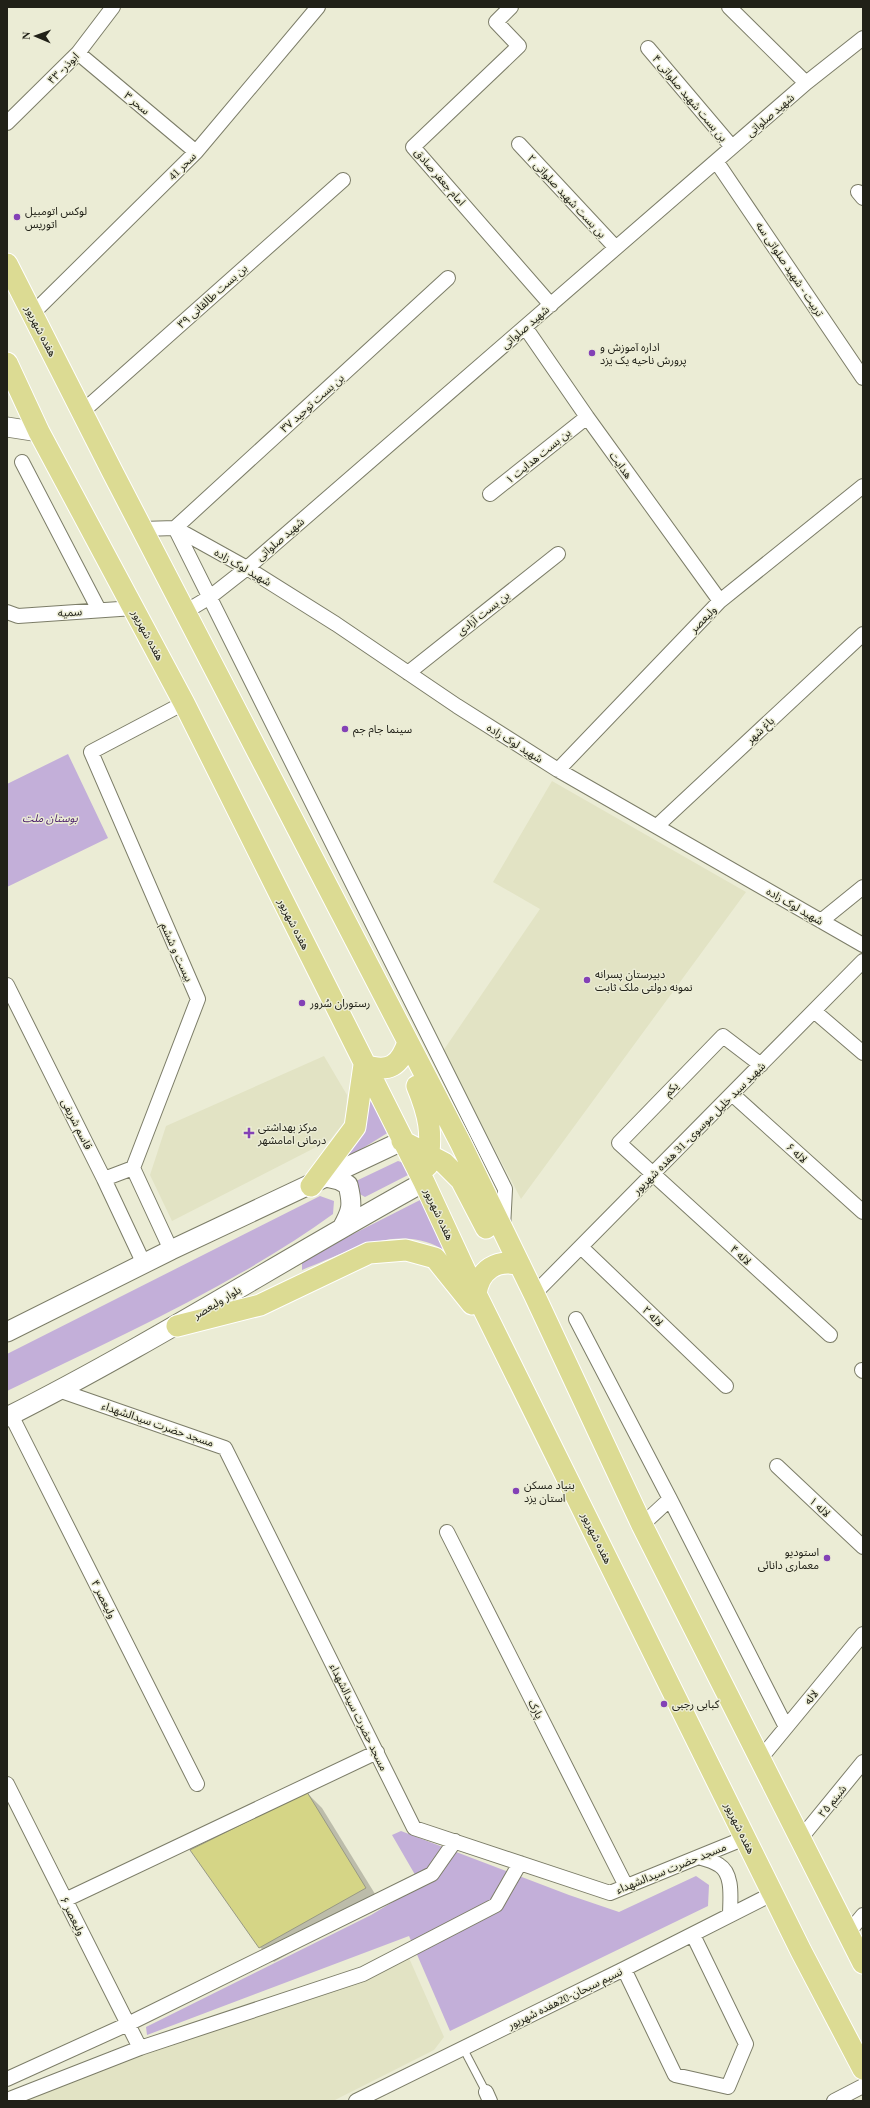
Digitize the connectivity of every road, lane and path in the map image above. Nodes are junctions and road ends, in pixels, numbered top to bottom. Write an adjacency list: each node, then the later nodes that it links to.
1 (113, 7): 7 (street, ابوذر- ۴۳)
2 (318, 7): 12 (street, سحر 41)
3 (511, 7): 18 (street, امام جعفر صادق)
4 (729, 7): 8 (street)
5 (863, 38): 8 (street, شهید صلواتی)
6 (648, 48): 11 (street, بن بست شهید صلواتی ۴)
7 (78, 54): 9 (street, ابوذر- ۴۳); 12 (street, سحر ۳)
8 (806, 83): 11 (street, شهید صلواتی)
9 (7, 123)
10 (519, 144): 15 (street, بن بست شهید صلواتی ۲)
11 (732, 147): 13 (street, شهید صلواتی)
12 (196, 152): 19 (street, سحر 41)
13 (716, 161): 15 (street, شهید صلواتی); 22 (street, تربیت - شهید صلواتی سه)
14 (342, 180): 23 (street, بن‌ بست طالقانی ۳۹)
15 (616, 248): 18 (street, شهید صلواتی)
16 (7, 264): 19 (main road, هفده شهریور)
17 (448, 278): 30 (street, بن بست توحید ۳۷)
18 (551, 305): 20 (street, شهید صلواتی)
19 (32, 314): 23 (main road, هفده شهریور)
20 (525, 327): 24 (street, هدایت); 33 (street, شهید صلواتی)
21 (7, 364): 26 (main road, هفده شهریور)
22 (863, 378)
23 (82, 412): 31 (main road, هفده شهریور)
24 (587, 416): 29 (street, بن بست هدایت ۱); 35 (street, هدایت)
25 (7, 427): 26 (main road)
26 (40, 432): 36 (main road, هفده شهریور)
27 (22, 462): 37 (street)
28 (863, 486): 35 (street, ولیعصر)
29 (490, 494)
30 (175, 528): 31 (street); 33 (street, شهید لوک زاده); 34 (street)
31 (142, 529): 39 (main road, هفده شهریور)
32 (558, 554): 41 (street, بن بست آزادی)
33 (247, 568): 34 (street, شهید صلواتی); 41 (street, شهید لوک زاده)
34 (210, 597): 39 (street, شهید صلواتی); 49 (street)
35 (720, 602): 43 (street, ولیعصر)
36 (134, 608): 37 (street, سمیه); 42 (main road, هفده شهریور)
37 (99, 610): 38 (street, سمیه)
38 (7, 612)
39 (185, 612): 51 (main road, هفده شهریور)
40 (863, 634): 44 (street, باغ شهر)
41 (408, 673): 43 (street, شهید لوک زاده)
42 (184, 703): 55 (main road, هفده شهریور); 60 (street, بیست و ششم)
43 (558, 770): 44 (street, شهید لوک زاده)
44 (657, 826): 46 (street, شهید لوک زاده)
45 (863, 887): 46 (street)
46 (822, 921): 47 (street, شهید لوک زاده)
47 (863, 945)
48 (863, 961): 52 (street, شهید سید خلیل موسوی- 31 هفده شهریور)
49 (402, 982): 51 (street); 67 (street)
50 (7, 985): 62 (street, قاسم شریفی)
51 (383, 994): 53 (main road, هفده شهریور)
52 (814, 1011): 54 (street); 56 (street, شهید سید خلیل موسوی- 31 هفده شهریور)
53 (408, 1042): 55 (main road); 59 (main road); 67 (main road, هفده شهریور)
54 (863, 1053)
55 (364, 1064): 58 (main road, هفده شهریور); 63 (main road)
56 (761, 1065): 57 (street, شهید سید خلیل موسوی- 31 هفده شهریور); 61 (street, یکم)
57 (732, 1094): 61 (street, شهید سید خلیل موسوی- 31 هفده شهریور); 65 (street, لاله ۶)
58 (402, 1141): 59 (main road); 63 (main road); 64 (main road, هفده شهریور)
59 (429, 1154): 64 (main road); 71 (main road)
60 (133, 1168): 62 (street); 69 (street)
61 (652, 1174): 68 (street, شهید سید خلیل موسوی- 31 هفده شهریور); 78 (street, لاله ۴)
62 (104, 1179): 70 (street, قاسم شریفی)
63 (318, 1182): 66 (main road); 69 (main road)
64 (424, 1182): 66 (main road, بلوار ولیعصر); 72 (main road, هفده شهریور)
65 (863, 1212)
66 (342, 1228): 75 (main road, بلوار ولیعصر)
67 (503, 1231): 71 (main road, هفده شهریور)
68 (581, 1246): 73 (street, شهید سید خلیل موسوی- 31 هفده شهریور); 79 (street, لاله ۲)
69 (171, 1250): 70 (main road)
70 (144, 1264): 76 (main road)
71 (520, 1265): 72 (main road); 73 (main road, هفده شهریور)
72 (476, 1294): 77 (main road, هفده شهریور)
73 (534, 1294): 84 (main road, هفده شهریور)
74 (576, 1319): 83 (street)
75 (177, 1326): 77 (main road); 80 (main road, بلوار ولیعصر)
76 (7, 1332)
77 (498, 1335): 94 (main road, هفده شهریور)
78 (830, 1335)
79 (726, 1386)
80 (60, 1391): 81 (main road, بلوار ولیعصر); 89 (street, مسجد حضرت سیدالشهداء)
81 (9, 1416): 93 (street, ولیعصر ۴)
82 (777, 1466): 86 (street, لاله ۱)
83 (670, 1499): 84 (street); 88 (street)
84 (642, 1526): 90 (main road, هفده شهریور)
85 (446, 1532): 99 (street, پارک)
86 (863, 1547)
87 (863, 1634): 88 (street, لاله)
88 (786, 1727): 90 (street, لاله)
89 (377, 1752): 96 (street, مسجد حضرت سیدالشهداء); 101 (street)
90 (760, 1759): 95 (main road, هفده شهریور)
91 (863, 1762): 95 (street, شبنم ۲۵)
92 (7, 1784): 101 (street, ولیعصر ۶)
93 (197, 1784)
94 (745, 1838): 97 (street, مسجد حضرت سیدالشهداء); 100 (main road, هفده شهریور)
95 (800, 1839): 104 (main road, هفده شهریور)
96 (455, 1841): 98 (street, مسجد حضرت سیدالشهداء); 108 (street)
97 (698, 1857): 99 (street, مسجد حضرت سیدالشهداء); 102 (street)
98 (520, 1863): 99 (street, مسجد حضرت سیدالشهداء); 109 (street)
99 (626, 1886)
100 (772, 1894): 102 (street, نسیم سبحان-20هفده شهریور); 111 (main road, هفده شهریور)
101 (65, 1900): 108 (street, ولیعصر ۶)
102 (730, 1915): 105 (street, نسیم سبحان-20هفده شهریور)
103 (863, 1916): 104 (street)
104 (848, 1933): 106 (main road, هفده شهریور)
105 (693, 1935): 107 (street, نسیم سبحان-20هفده شهریور); 107 (street)
106 (863, 1963)
107 (624, 1969): 110 (street, نسیم سبحان-20هفده شهریور)
108 (128, 2024): 109 (street, ولیعصر ۶); 112 (street)
109 (140, 2048): 115 (street)
110 (463, 2048): 114 (lane); 116 (street, نسیم سبحان-20هفده شهریور)
111 (863, 2069)
112 (7, 2079)
113 (863, 2086): 117 (street)
114 (488, 2097)
115 (7, 2100)
116 (356, 2101)
117 (834, 2101)

